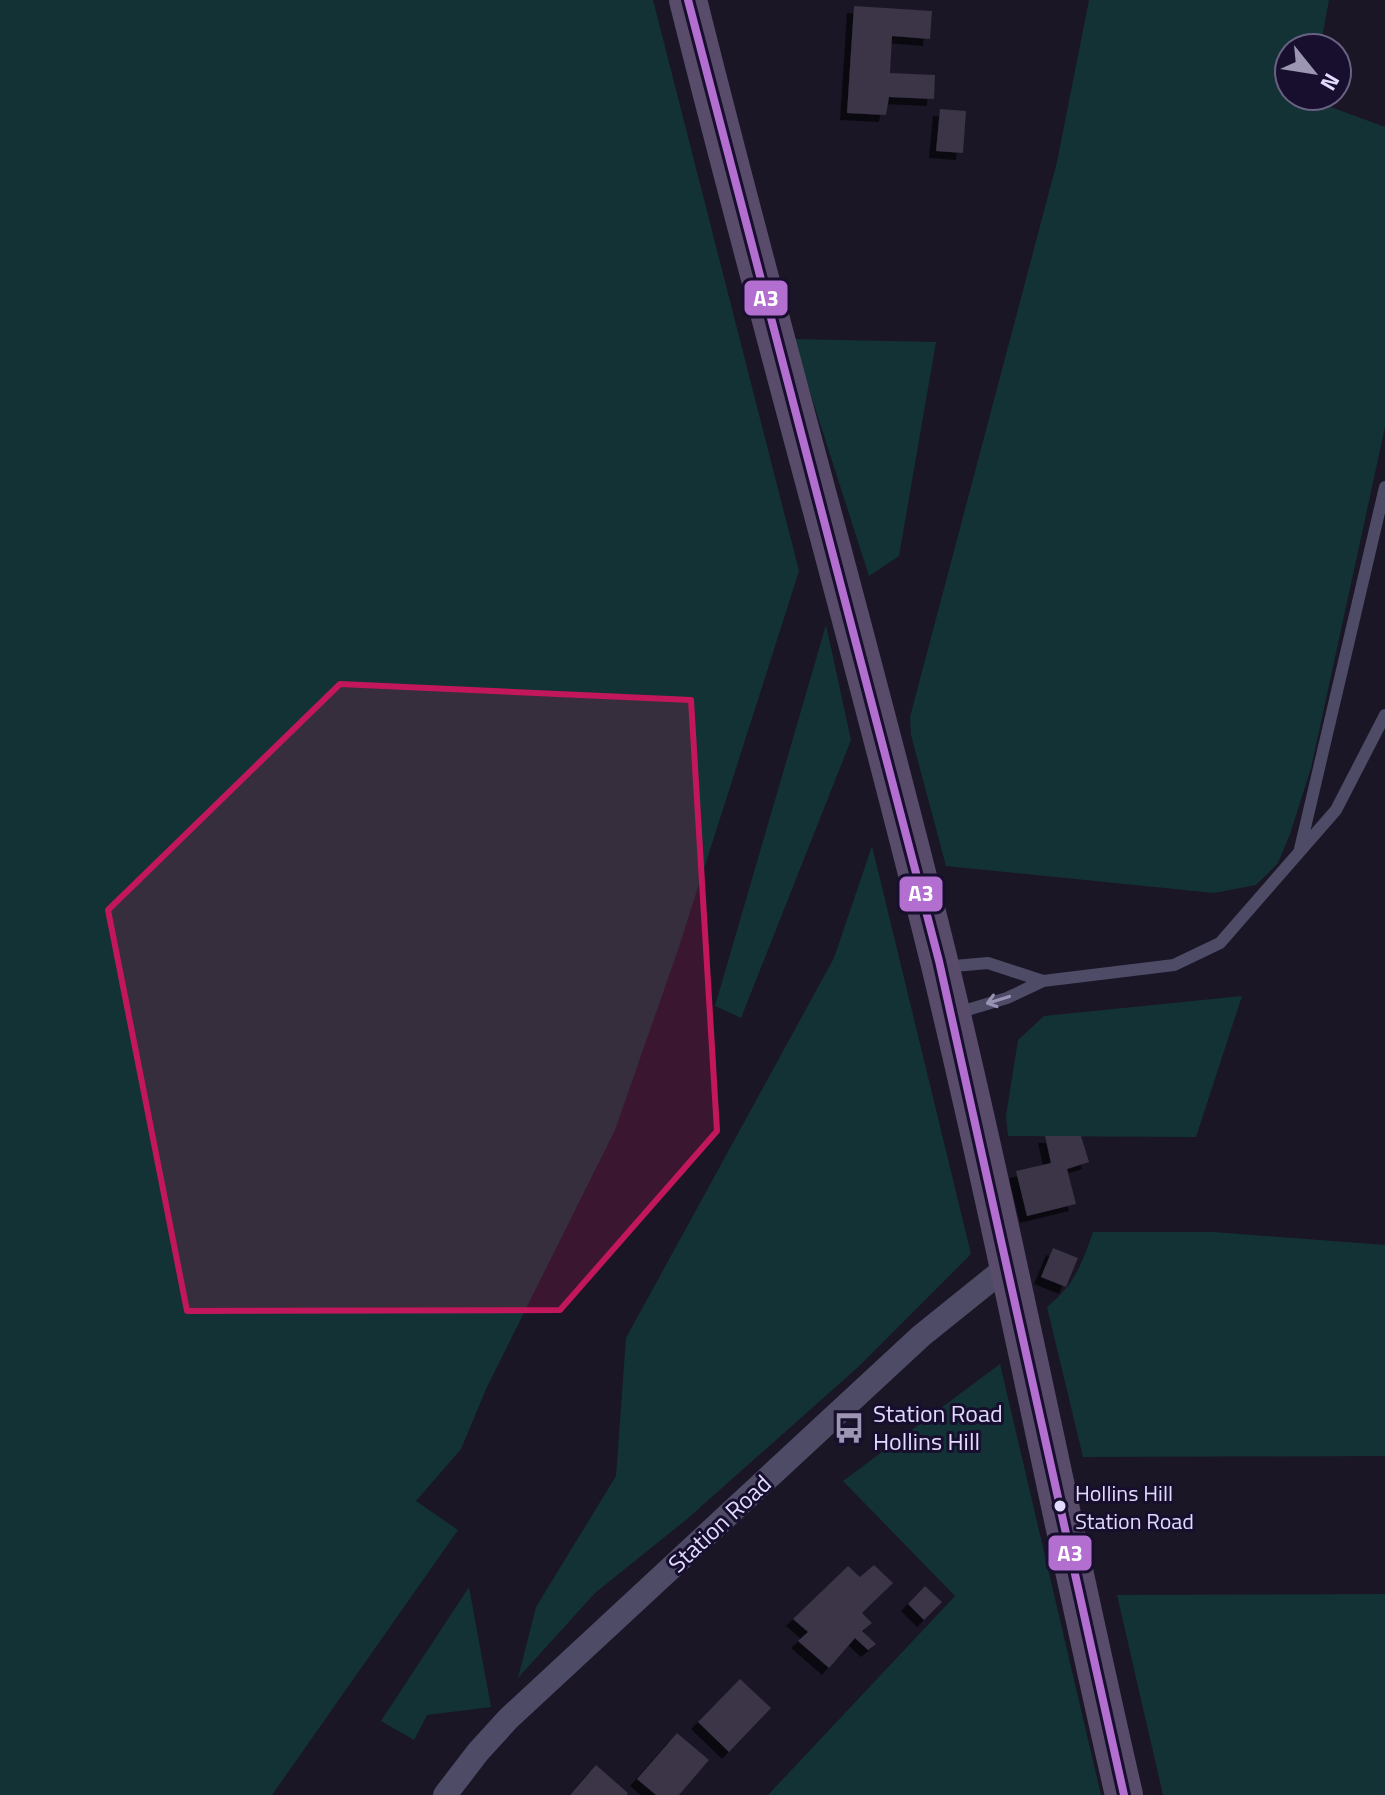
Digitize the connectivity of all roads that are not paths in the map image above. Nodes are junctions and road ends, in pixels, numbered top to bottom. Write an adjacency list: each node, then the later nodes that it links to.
1 (688, 0): 5 (main road)
2 (1385, 487): 4 (lane)
3 (1385, 715): 4 (lane)
4 (1299, 852): 6 (lane)
5 (940, 968): 6 (lane); 7 (main road)
6 (1043, 981): 7 (lane, one-way to 7)
7 (950, 1015): 8 (main road)
8 (1008, 1266): 9 (street, Station Road); 10 (main road)
9 (445, 1795)
10 (1124, 1795)

